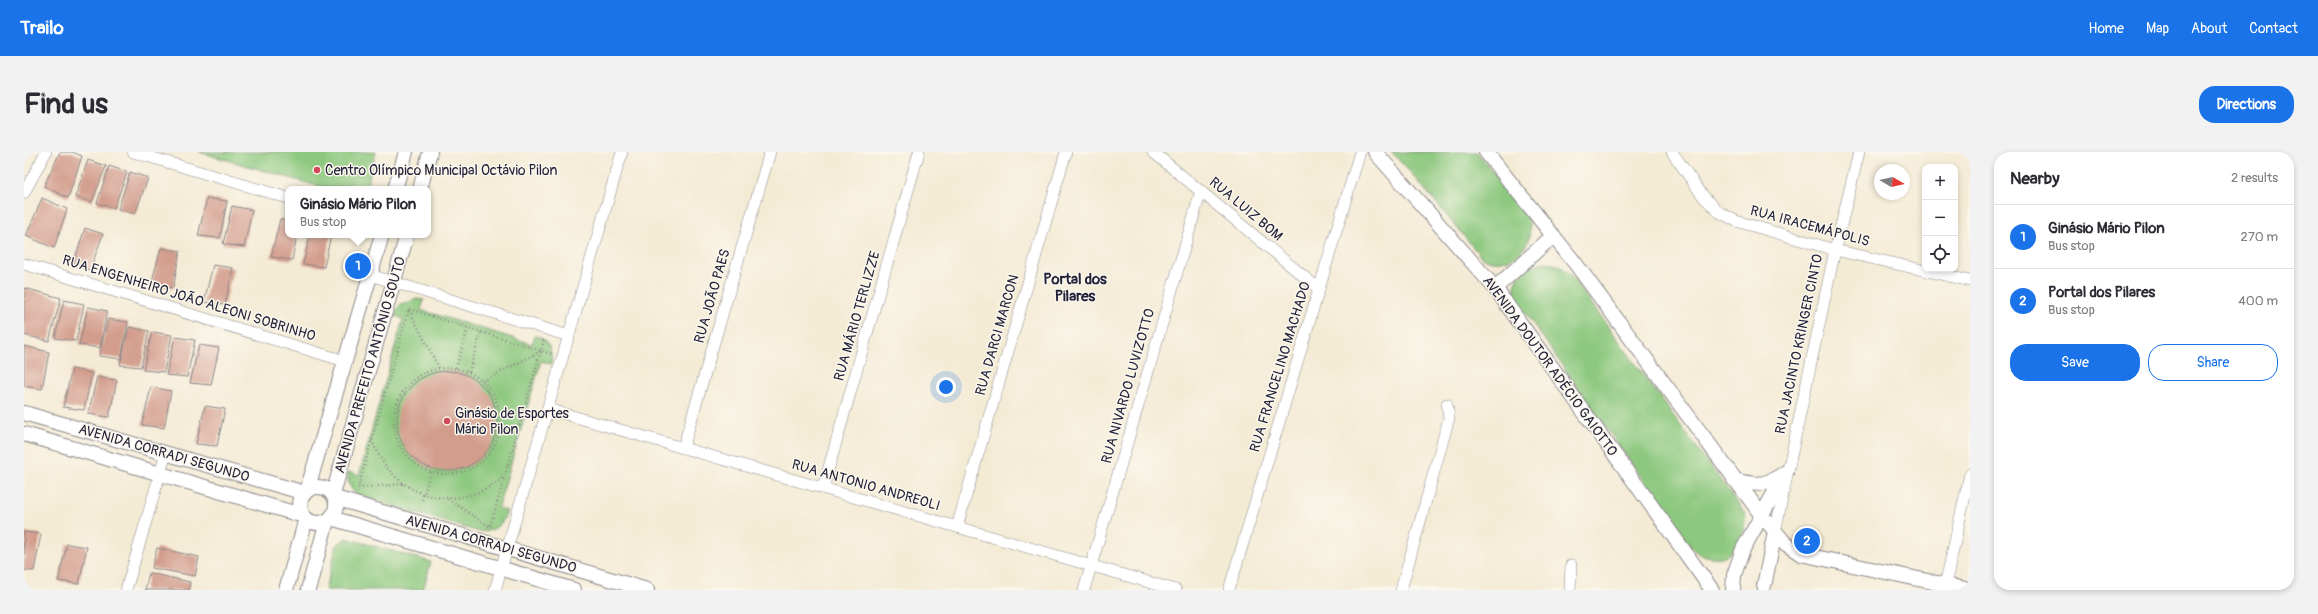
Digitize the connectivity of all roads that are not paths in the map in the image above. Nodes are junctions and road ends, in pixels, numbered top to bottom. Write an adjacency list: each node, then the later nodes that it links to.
1 (46, 152): 18 (street)
2 (133, 152): 19 (street)
3 (406, 152): 15 (street)
4 (430, 152): 16 (street)
5 (622, 152): 30 (street)
6 (770, 152): 36 (street, RUA JOÃO PAES)
7 (919, 152): 42 (street, RUA MÁRIO TERLIZZE)
8 (1066, 152): 48 (street, RUA DARCI MARCON)
9 (1153, 152): 17 (street, RUA LUIZ BOM)
10 (1360, 152): 29 (street, RUA FRANCELINO MACHADO)
11 (1375, 152): 28 (street, AVENIDA DOUTOR ADÉCIO GAIOTTO)
12 (1486, 152): 20 (street)
13 (1672, 152): 23 (street, RUA IRACEMÁPOLIS)
14 (1859, 152): 23 (street, RUA JACINTO KRINGER CINTO)
15 (396, 186)
16 (421, 186)
17 (1201, 191): 29 (street, RUA LUIZ BOM); 53 (street, RUA NIVARDO LUVIZOTTO)
18 (24, 193)
19 (285, 197)
20 (1553, 236): 28 (street); 41 (street)
21 (381, 238): 25 (street, AVENIDA PREFEITO ANTÔNIO SOUTO)
22 (406, 238): 27 (street, AVENIDA PREFEITO ANTÔNIO SOUTO)
23 (1835, 250): 26 (street, RUA IRACEMÁPOLIS); 38 (street, RUA JACINTO KRINGER CINTO)
24 (24, 264): 31 (street, RUA ENGENHEIRO JOÃO ALEONI SOBRINHO)
25 (370, 275): 27 (street); 31 (street, AVENIDA PREFEITO ANTÔNIO SOUTO)
26 (1970, 281)
27 (393, 283): 30 (street); 44 (street, AVENIDA PREFEITO ANTÔNIO SOUTO)
28 (1495, 288): 54 (street, AVENIDA DOUTOR ADÉCIO GAIOTTO)
29 (1319, 289): 66 (street, RUA FRANCELINO MACHADO)
30 (569, 336): 33 (street)
31 (345, 361): 43 (street, AVENIDA PREFEITO ANTÔNIO SOUTO)
32 (1447, 404): 67 (street)
33 (548, 409): 36 (street, RUA ANTONIO ANDREOLI); 51 (street)
34 (24, 413): 37 (street, AVENIDA CORRADI SEGUNDO)
35 (24, 434): 40 (street, AVENIDA CORRADI SEGUNDO)
36 (683, 448): 42 (street, RUA ANTONIO ANDREOLI)
37 (166, 453): 40 (street); 43 (street, AVENIDA CORRADI SEGUNDO)
38 (1786, 472): 41 (street); 46 (street); 49 (street, RUA JACINTO KRINGER CINTO)
39 (1970, 474): 56 (street)
40 (160, 475): 45 (street, AVENIDA CORRADI SEGUNDO); 58 (street)
41 (1734, 480): 46 (street)
42 (823, 488): 48 (street, RUA ANTONIO ANDREOLI)
43 (306, 492): 44 (street); 45 (street)
44 (334, 496): 47 (street); 51 (street, AVENIDA CORRADI SEGUNDO)
45 (305, 517): 47 (street); 59 (street)
46 (1763, 517): 49 (street); 50 (street)
47 (329, 520): 55 (street, AVENIDA CORRADI SEGUNDO); 60 (street)
48 (957, 527): 53 (street, RUA ANTONIO ANDREOLI)
49 (1775, 532): 50 (street); 56 (street); 57 (street)
50 (1750, 537): 70 (street)
51 (507, 550): 55 (street); 63 (street, AVENIDA CORRADI SEGUNDO)
52 (1571, 565): 68 (street)
53 (1091, 566): 64 (street, RUA NIVARDO LUVIZOTTO); 65 (street, RUA ANTONIO ANDREOLI)
54 (1698, 568): 69 (street, AVENIDA DOUTOR ADÉCIO GAIOTTO); 70 (street)
55 (501, 569): 61 (street); 62 (street, AVENIDA CORRADI SEGUNDO)
56 (1944, 587): 71 (street)
57 (1764, 589)
58 (126, 590)
59 (286, 590)
60 (308, 590)
61 (495, 590)
62 (574, 590)
63 (647, 590)
64 (1084, 590)
65 (1176, 590)
66 (1229, 590)
67 (1401, 590)
68 (1570, 590)
69 (1712, 590)
70 (1734, 590)
71 (1970, 590)

